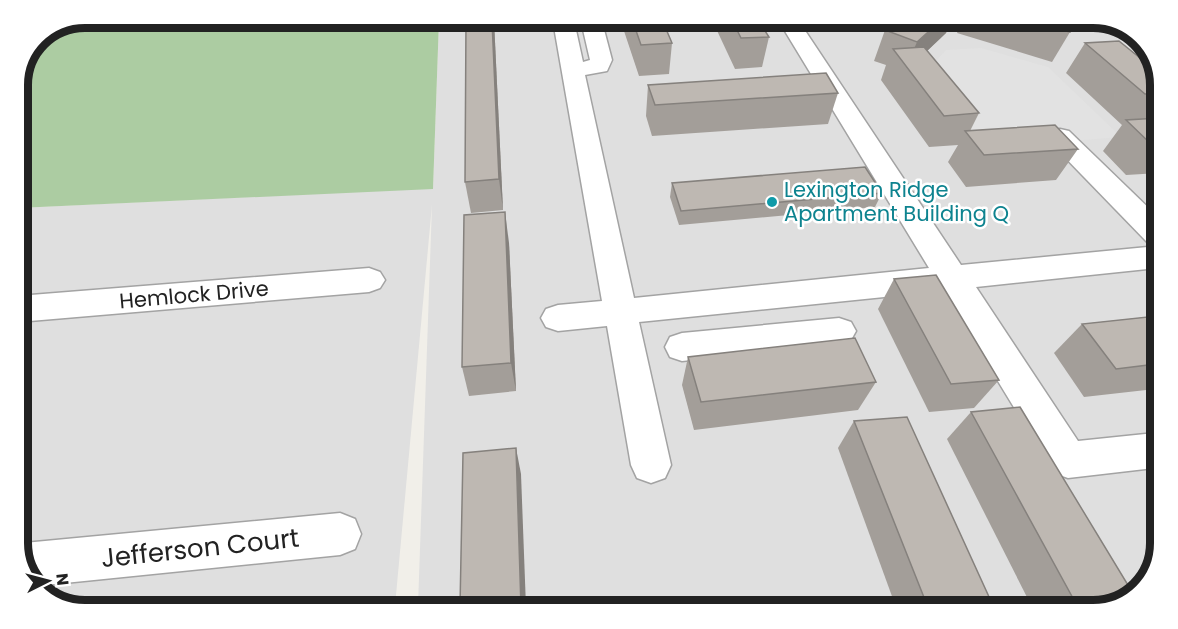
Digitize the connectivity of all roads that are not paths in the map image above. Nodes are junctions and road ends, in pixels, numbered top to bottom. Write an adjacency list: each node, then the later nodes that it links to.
1 (564, 28): 4 (street)
2 (593, 28): 4 (street)
3 (793, 28): 8 (street)
4 (573, 71): 12 (street)
5 (1061, 137): 6 (street)
6 (1149, 226)
7 (1149, 258): 8 (street)
8 (950, 277): 10 (street); 17 (street)
9 (369, 280): 11 (street, Hemlock Drive)
10 (735, 300): 12 (street); 15 (street)
11 (29, 308)
12 (621, 311): 13 (street); 18 (street)
13 (558, 318)
14 (839, 331): 15 (street)
15 (749, 340): 16 (street)
16 (682, 347)
17 (1150, 451)
18 (651, 465)
19 (340, 534): 20 (street, Jefferson Court)
20 (33, 564)

